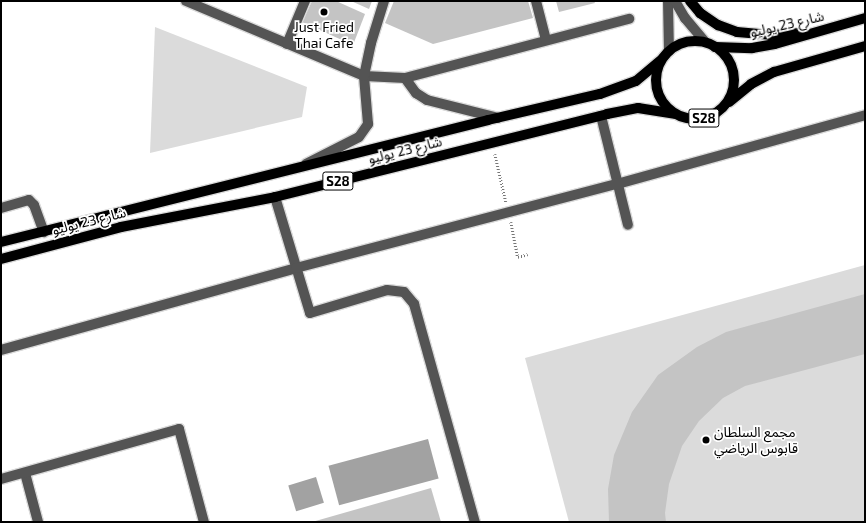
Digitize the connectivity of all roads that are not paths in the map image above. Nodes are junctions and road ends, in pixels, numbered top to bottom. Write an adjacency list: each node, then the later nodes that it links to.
1 (186, 1): 13 (street)
2 (305, 1): 13 (street)
3 (384, 1): 18 (street)
4 (536, 1): 11 (street)
5 (668, 1): 16 (street)
6 (675, 1): 12 (street)
7 (690, 1): 10 (main road)
8 (865, 18): 10 (main road, شارع 23 يوليو / S28)
9 (628, 19): 11 (street)
10 (823, 30): 15 (main road, شارع 23 يوليو / S28)
11 (546, 40): 19 (street)
12 (705, 42): 15 (main road, S28); 16 (main road, S28)
13 (287, 44): 18 (street)
14 (865, 46): 20 (main road, S28)
15 (715, 47): 20 (main road, S28)
16 (669, 51): 17 (main road, S28)
17 (660, 61): 21 (main road, S28); 24 (main road, شارع 23 يوليو / S28)
18 (364, 76): 19 (street); 25 (street)
19 (405, 78): 24 (street)
20 (726, 105): 21 (main road, S28)
21 (675, 114): 22 (main road, شارع 23 يوليو / S28)
22 (601, 116): 26 (street); 27 (main road, شارع 23 يوليو / S28)
23 (865, 116): 26 (street)
24 (498, 118): 25 (main road, شارع 23 يوليو / S28)
25 (299, 168): 30 (main road, شارع 23 يوليو / S28)
26 (617, 184): 29 (street); 33 (street)
27 (275, 197): 32 (main road, شارع 23 يوليو / S28); 33 (street)
28 (1, 208): 30 (street)
29 (628, 225)
30 (44, 232): 31 (main road, شارع 23 يوليو / S28)
31 (1, 242)
32 (1, 258)
33 (296, 268): 34 (street); 39 (street)
34 (1, 350)
35 (25, 473): 36 (street); 37 (street); 38 (street)
36 (1, 479)
37 (38, 522)
38 (204, 522)
39 (475, 522)

